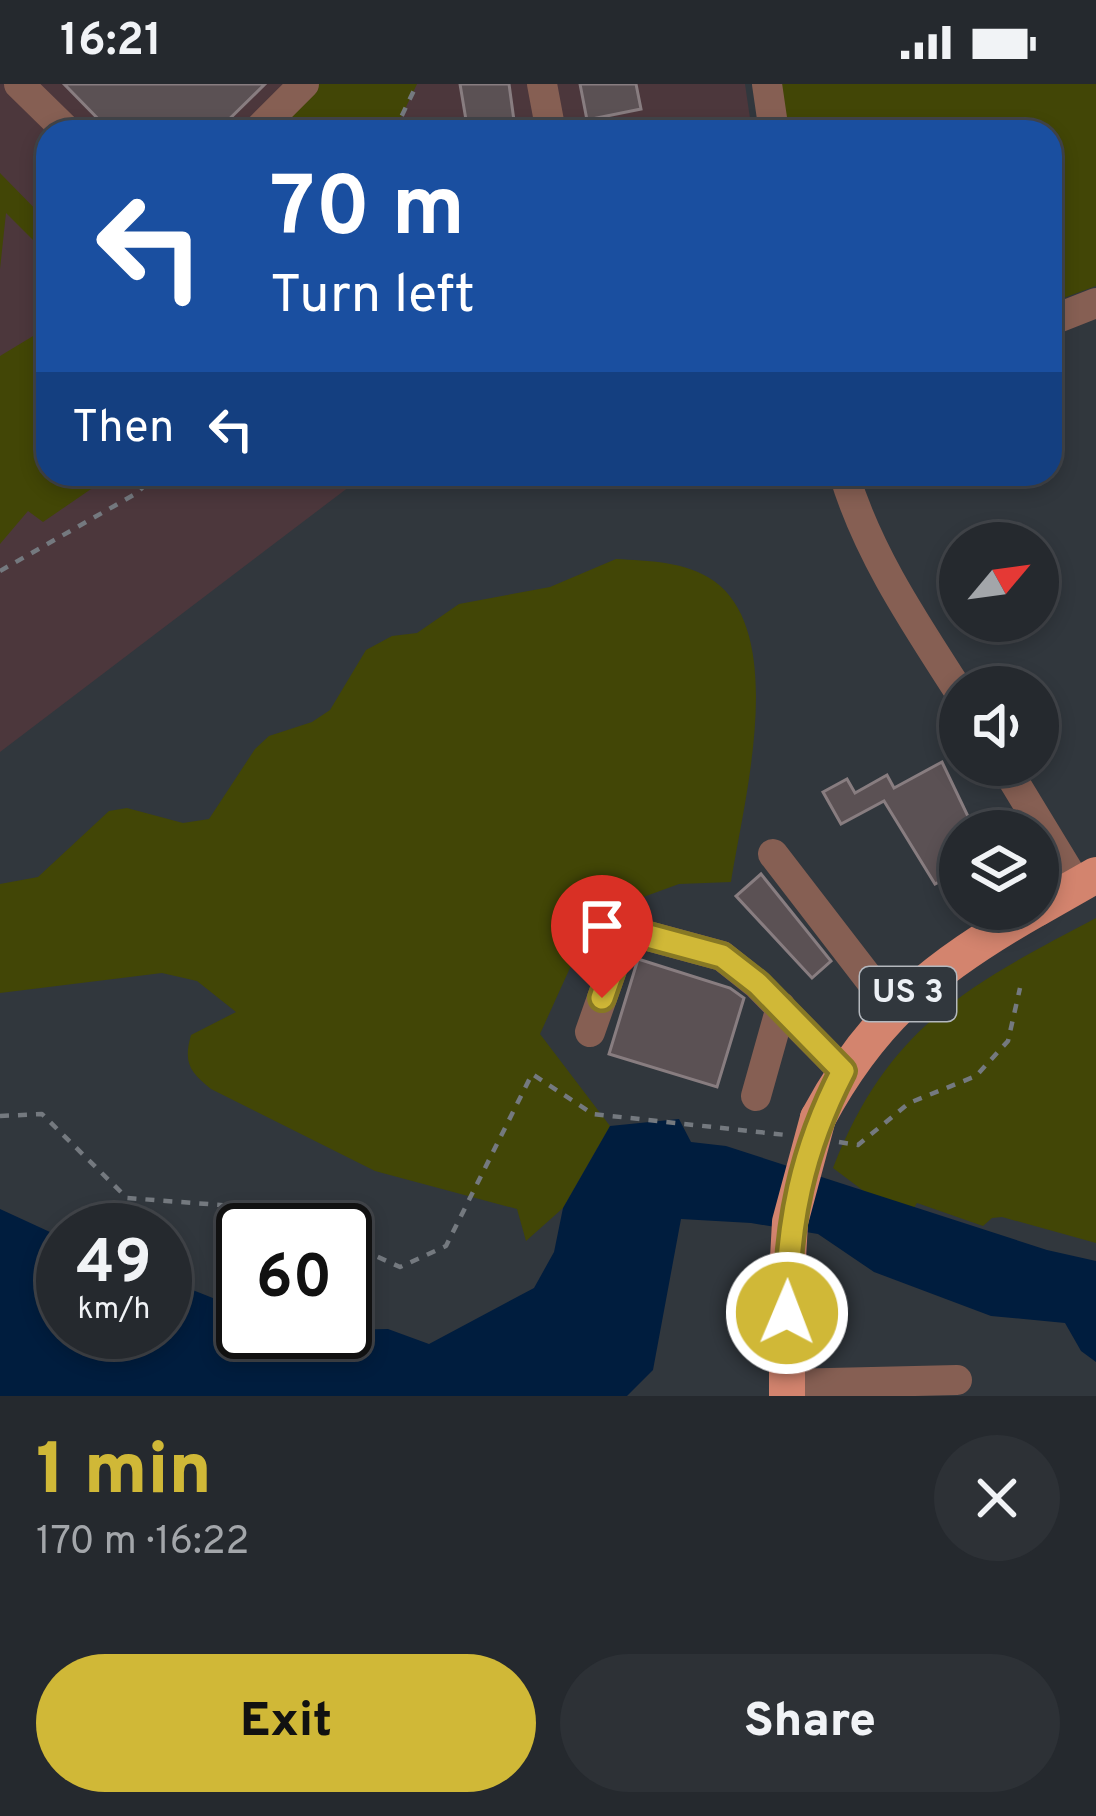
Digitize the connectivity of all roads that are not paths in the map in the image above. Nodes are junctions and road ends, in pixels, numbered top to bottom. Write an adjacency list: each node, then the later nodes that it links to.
1 (20, 84): 5 (street)
2 (304, 84): 6 (street)
3 (542, 84): 7 (street)
4 (767, 84): 8 (street)
5 (56, 120)
6 (268, 120)
7 (549, 120)
8 (772, 120)
9 (1096, 303): 10 (street)
10 (1062, 316)
11 (848, 486): 12 (street)
12 (943, 666)
13 (1019, 786): 15 (street)
14 (773, 854): 19 (street)
15 (1086, 880): 16 (main road, US 3)
16 (1059, 895)
17 (1000, 930): 19 (main road, US 3)
18 (781, 1007): 20 (street); 21 (street); 22 (street)
19 (892, 1010): 21 (main road, US 3)
20 (590, 1031)
21 (843, 1071): 24 (main road, US 3, bridge)
22 (756, 1096)
23 (957, 1380): 24 (street)
24 (787, 1390)

